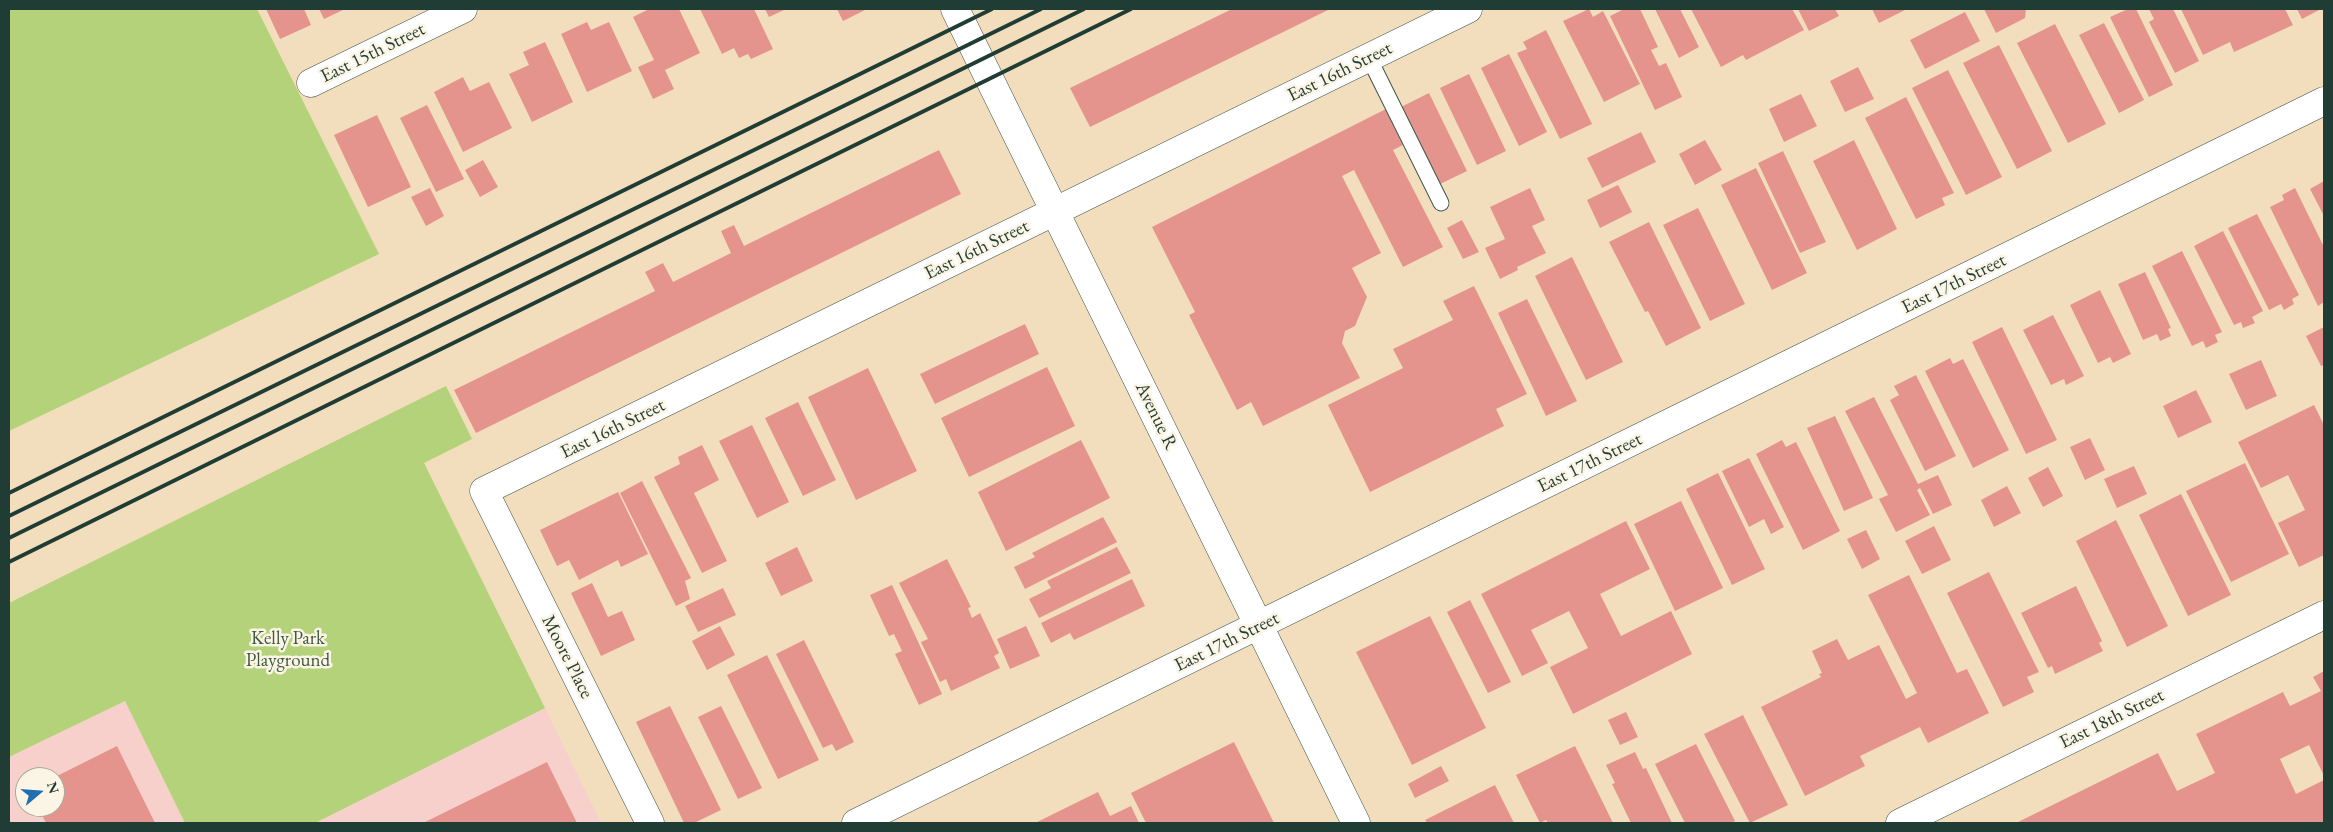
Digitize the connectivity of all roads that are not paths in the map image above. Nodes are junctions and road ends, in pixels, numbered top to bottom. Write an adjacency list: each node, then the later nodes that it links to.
1 (463, 9): 5 (street, East 15th Street)
2 (955, 9): 8 (street, Avenue R)
3 (1468, 9): 4 (street, East 16th Street)
4 (1369, 58): 7 (lane); 8 (street, East 16th Street)
5 (311, 84)
6 (2324, 101): 11 (street, East 17th Street)
7 (1441, 203)
8 (1056, 212): 9 (street, East 16th Street); 11 (street, Avenue R)
9 (484, 491): 12 (street, Moore Place)
10 (2324, 615): 15 (street, East 18th Street)
11 (1259, 626): 13 (street, East 17th Street); 14 (street, Avenue R)
12 (650, 823)
13 (856, 823)
14 (1356, 823)
15 (1900, 823)

